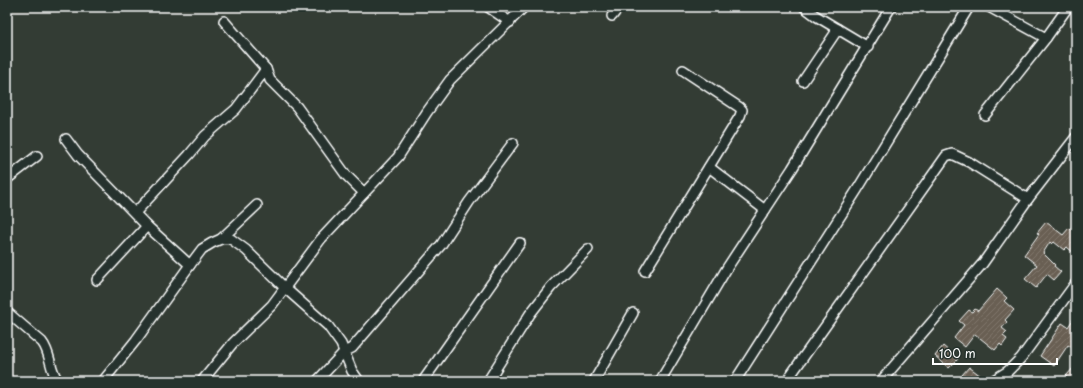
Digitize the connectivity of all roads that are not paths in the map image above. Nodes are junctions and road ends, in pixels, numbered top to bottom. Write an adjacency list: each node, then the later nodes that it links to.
1 (488, 7): 11 (street)
2 (524, 7): 11 (street)
3 (619, 7): 9 (street)
4 (804, 7): 12 (street)
5 (891, 7): 14 (street)
6 (969, 7): 52 (street)
7 (989, 7): 13 (street)
8 (1068, 7): 13 (street)
9 (612, 16)
10 (224, 21): 15 (street)
11 (510, 22): 25 (street)
12 (838, 28): 14 (street); 17 (street)
13 (1046, 38): 18 (street)
14 (868, 46): 28 (street)
15 (266, 69): 25 (street); 29 (street)
16 (683, 70): 23 (street)
17 (803, 81)
18 (985, 115)
19 (1076, 137): 26 (street)
20 (66, 140): 29 (street)
21 (513, 143): 41 (street)
22 (37, 156): 24 (street)
23 (709, 166): 28 (street); 35 (street)
24 (7, 179)
25 (364, 193): 38 (street)
26 (1028, 199): 42 (street); 53 (street)
27 (257, 205): 31 (street)
28 (765, 210): 51 (street)
29 (135, 213): 30 (street)
30 (147, 226): 34 (street); 36 (street)
31 (222, 239): 34 (street); 38 (street)
32 (520, 243): 48 (street)
33 (588, 249): 49 (street)
34 (190, 265): 44 (street)
35 (645, 271)
36 (97, 280)
37 (1076, 283): 54 (street)
38 (285, 288): 41 (street); 45 (street)
39 (7, 312): 43 (street)
40 (633, 314): 50 (street)
41 (344, 352): 46 (street); 47 (street)
42 (790, 376)
43 (58, 381)
44 (103, 381)
45 (202, 381)
46 (317, 381)
47 (359, 381)
48 (423, 381)
49 (488, 381)
50 (594, 381)
51 (660, 381)
52 (735, 381)
53 (881, 381)
54 (992, 381)

